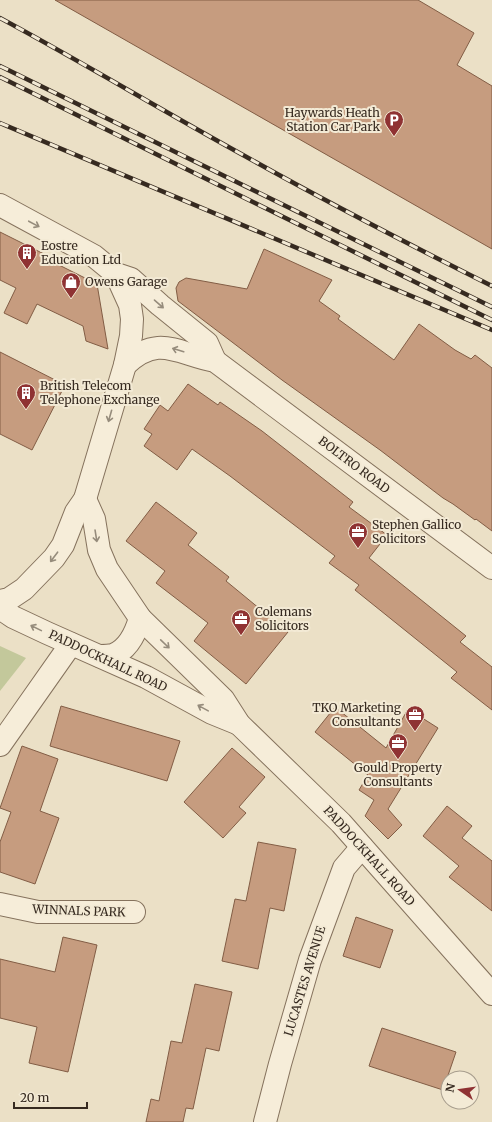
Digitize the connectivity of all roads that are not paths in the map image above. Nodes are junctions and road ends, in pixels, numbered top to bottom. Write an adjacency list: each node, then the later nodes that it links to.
1 (0, 205): 2 (street, one-way to 2)
2 (116, 274): 3 (street, one-way to 3); 4 (street)
3 (215, 361): 4 (street, BOLTRO ROAD, one-way to 4); 6 (street, BOLTRO ROAD)
4 (125, 365): 5 (street, one-way to 5)
5 (85, 499): 7 (street, one-way to 7); 9 (street, PADDOCKHALL ROAD, one-way to 9)
6 (492, 568)
7 (0, 601)
8 (0, 608): 10 (street, PADDOCKHALL ROAD, one-way to 8)
9 (140, 618): 11 (street); 12 (street, PADDOCKHALL ROAD, one-way to 12)
10 (71, 644): 11 (street, PADDOCKHALL ROAD); 13 (street)
11 (100, 656): 12 (street, PADDOCKHALL ROAD, one-way to 11)
12 (239, 724): 14 (street, PADDOCKHALL ROAD)
13 (0, 745)
14 (362, 847): 17 (street, PADDOCKHALL ROAD); 18 (street, LUCASTES AVENUE)
15 (0, 904): 16 (street, WINNALS PARK)
16 (134, 912)
17 (492, 994)
18 (265, 1122)

